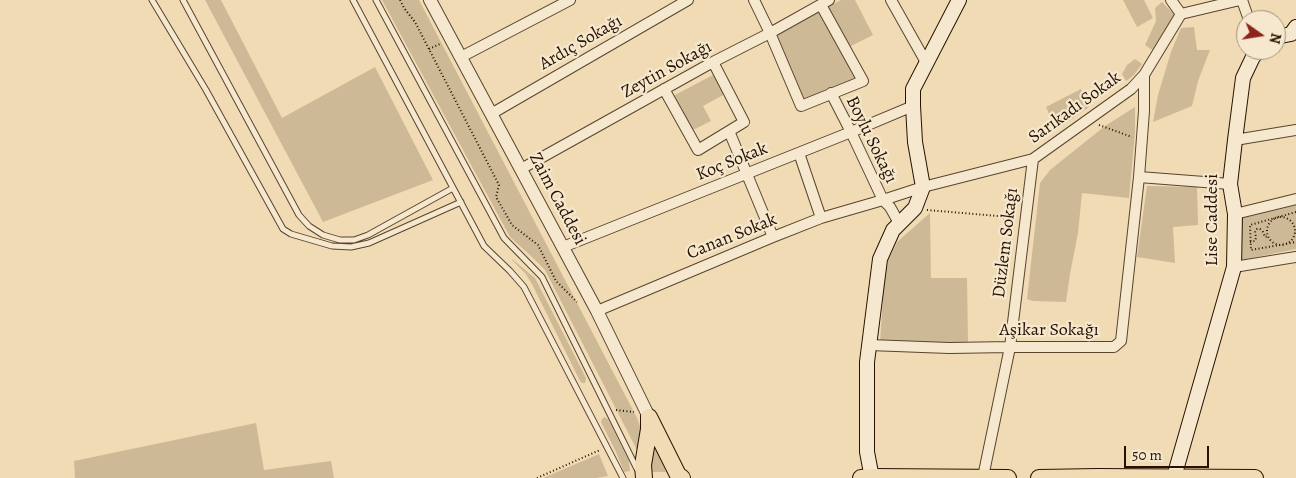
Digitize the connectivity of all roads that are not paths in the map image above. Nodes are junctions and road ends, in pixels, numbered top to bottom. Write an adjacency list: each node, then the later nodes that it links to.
1 (152, 0): 39 (lane)
2 (184, 0): 36 (lane)
3 (353, 0): 36 (lane)
4 (376, 0): 53 (lane)
5 (430, 0): 16 (street, Zaim Caddesi)
6 (570, 0): 16 (street)
7 (688, 0): 24 (street, Ardıç Sokağı)
8 (754, 0): 15 (street)
9 (891, 0): 19 (street)
10 (959, 0): 19 (main road)
11 (1171, 0): 14 (street)
12 (1241, 0): 14 (street)
13 (825, 2): 15 (street, Zeytin Sokağı); 22 (street)
14 (1181, 14): 20 (street, Sarıkadı Sokak)
15 (770, 33): 18 (street, Zeytin Sokağı); 22 (street)
16 (461, 57): 24 (street, Zaim Caddesi)
17 (1252, 60): 28 (main road, Lise Caddesi)
18 (713, 62): 21 (street, Zeytin Sokağı); 26 (street)
19 (927, 64): 23 (main road)
20 (1144, 75): 30 (street, Sarıkadı Sokak); 33 (street, Aşikar Sokağı)
21 (664, 89): 26 (street); 31 (street, Zeytin Sokağı)
22 (831, 93): 27 (street, Boylu Sokağı)
23 (913, 106): 27 (street, Koç Sokak); 35 (main road)
24 (491, 114): 31 (street, Zaim Caddesi)
25 (1296, 130): 28 (street)
26 (729, 131): 32 (street)
27 (851, 132): 29 (street, Koç Sokak); 38 (street, Boylu Sokağı)
28 (1235, 140): 34 (main road, Lise Caddesi)
29 (799, 153): 32 (street, Koç Sokak); 41 (street)
30 (1033, 159): 35 (street, Sarıkadı Sokak); 49 (street, Düzlem Sokağı)
31 (521, 169): 44 (street, Zaim Caddesi)
32 (746, 174): 43 (street); 44 (street, Koç Sokak)
33 (1139, 177): 34 (street); 49 (street, Aşikar Sokağı)
34 (1230, 184): 40 (main road, Lise Caddesi)
35 (923, 187): 38 (street, Canan Sokak); 42 (main road)
36 (454, 188): 39 (lane)
37 (1296, 199): 40 (street)
38 (882, 200): 41 (street, Canan Sokak); 42 (street)
39 (461, 202): 52 (lane)
40 (1235, 214): 46 (main road, Lise Caddesi)
41 (821, 218): 43 (street, Canan Sokak)
42 (899, 223): 48 (main road)
43 (773, 237): 47 (street, Canan Sokak)
44 (563, 247): 47 (street, Zaim Caddesi)
45 (1296, 257): 46 (street)
46 (1234, 267): 51 (main road, Lise Caddesi)
47 (597, 310): 50 (street, Zaim Caddesi)
48 (869, 345): 49 (street, Aşikar Sokağı); 55 (main road)
49 (1010, 346): 56 (street, Düzlem Sokağı)
50 (649, 416): 53 (main road); 54 (main road)
51 (1174, 477): 58 (main road); 59 (main road)
52 (623, 478)
53 (643, 478)
54 (682, 478)
55 (868, 478): 56 (main road)
56 (983, 478): 57 (main road)
57 (1008, 478)
58 (1039, 478)
59 (1255, 478)

